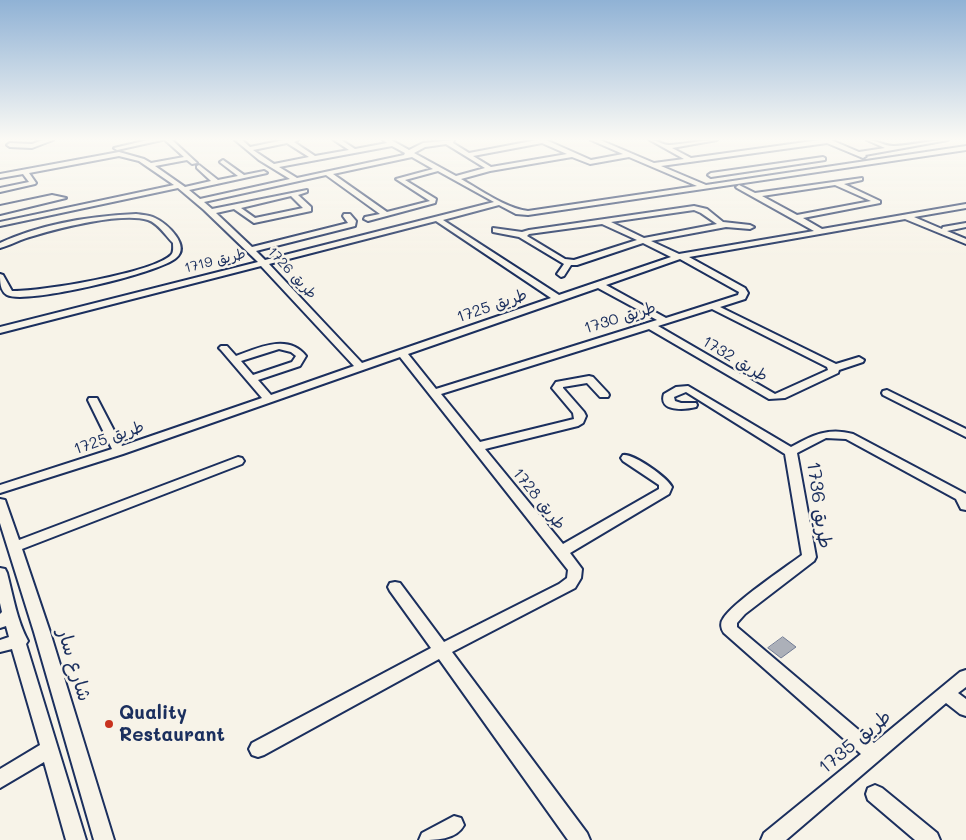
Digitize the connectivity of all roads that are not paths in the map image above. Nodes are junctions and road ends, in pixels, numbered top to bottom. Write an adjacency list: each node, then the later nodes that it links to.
1 (30, 179): 18 (street)
2 (171, 179): 16 (street, طريق 1726)
3 (213, 179): 13 (street)
4 (233, 179): 13 (street)
5 (300, 179): 12 (street)
6 (336, 179): 32 (street)
7 (398, 179): 32 (street)
8 (456, 179): 24 (street)
9 (687, 179): 17 (street)
10 (765, 179): 17 (street)
11 (859, 179): 14 (street)
12 (296, 180): 23 (street)
13 (217, 183): 16 (street)
14 (837, 183): 21 (street); 36 (street)
15 (739, 187): 21 (street)
16 (181, 188): 23 (street, طريق 1726); 40 (street)
17 (707, 188): 25 (street)
18 (0, 190)
19 (305, 191): 20 (street)
20 (293, 194): 27 (street); 27 (street)
21 (755, 195): 36 (street)
22 (703, 200): 29 (street)
23 (200, 201): 31 (street, طريق 1726)
24 (500, 202): 25 (street); 35 (street, طريق 1719)
25 (599, 203): 38 (street)
26 (966, 206): 34 (street, طريق 1725)
27 (235, 207): 31 (street)
28 (0, 208): 30 (street)
29 (697, 208): 38 (street); 41 (street)
30 (0, 212)
31 (210, 212): 51 (street, طريق 1726)
32 (387, 215): 37 (street)
33 (347, 216): 51 (street)
34 (907, 217): 46 (street, طريق 1725); 49 (street)
35 (436, 218): 53 (street, طريق 1719); 59 (street)
36 (799, 218): 46 (street)
37 (368, 220)
38 (621, 220): 39 (street)
39 (605, 222): 47 (street); 48 (street)
40 (0, 224)
41 (723, 224): 43 (street); 48 (street)
42 (966, 225): 44 (street)
43 (750, 227)
44 (946, 229)
45 (496, 230): 47 (street)
46 (824, 232): 52 (street, طريق 1725)
47 (523, 235): 54 (street)
48 (644, 241): 52 (street); 54 (street)
49 (966, 242)
50 (0, 246): 58 (street)
51 (251, 250): 53 (street, طريق 1726)
52 (680, 257): 57 (street, طريق 1725); 60 (street, طريق 1730)
53 (264, 262): 63 (street, طريق 1719); 68 (street, طريق 1726)
54 (568, 263): 55 (street)
55 (561, 274)
56 (0, 277): 58 (street)
57 (599, 285): 59 (street, طريق 1725); 61 (street)
58 (4, 294)
59 (558, 299): 65 (street, طريق 1725)
60 (712, 306): 61 (street, طريق 1730); 69 (street)
61 (663, 320): 62 (street, طريق 1730)
62 (649, 325): 69 (street, طريق 1732); 71 (street, طريق 1730)
63 (0, 330)
64 (224, 348): 66 (street)
65 (402, 353): 68 (street, طريق 1725); 71 (street, طريق 1728)
66 (234, 360): 70 (street); 70 (street)
67 (860, 360): 69 (street, طريق 1732)
68 (360, 367): 74 (street, طريق 1725)
69 (835, 368)
70 (251, 379): 74 (street)
71 (434, 393): 78 (street, طريق 1728)
72 (887, 394): 77 (street)
73 (604, 395): 78 (street)
74 (269, 399): 79 (street, طريق 1725)
75 (93, 400): 79 (street)
76 (692, 404): 80 (street, طريق 1736)
77 (966, 434)
78 (476, 447): 89 (street, طريق 1728)
79 (119, 451): 83 (street, طريق 1725)
80 (791, 452): 87 (street); 101 (street, طريق 1736)
81 (627, 458): 89 (street, طريق 1728)
82 (238, 461): 88 (street)
83 (39, 478): 84 (street); 85 (street)
84 (0, 489)
85 (0, 495)
86 (0, 502): 88 (street, شارع سار)
87 (966, 506)
88 (14, 547): 106 (street, شارع سار)
89 (560, 552): 95 (street)
90 (0, 573): 92 (street)
91 (395, 587): 95 (street)
92 (5, 618): 93 (street)
93 (20, 641): 94 (street); 99 (street)
94 (0, 646)
95 (442, 650): 100 (street); 108 (street)
96 (966, 677): 97 (street, طريق 1735)
97 (946, 694): 98 (street); 101 (street, طريق 1735)
98 (966, 709)
99 (49, 749): 102 (street); 105 (street)
100 (258, 749)
101 (874, 754): 109 (street, طريق 1735)
102 (0, 779)
103 (875, 794): 110 (street)
104 (454, 825): 107 (street)
105 (76, 840)
106 (104, 840)
107 (429, 840)
108 (580, 840)
109 (771, 840)
110 (930, 840)

